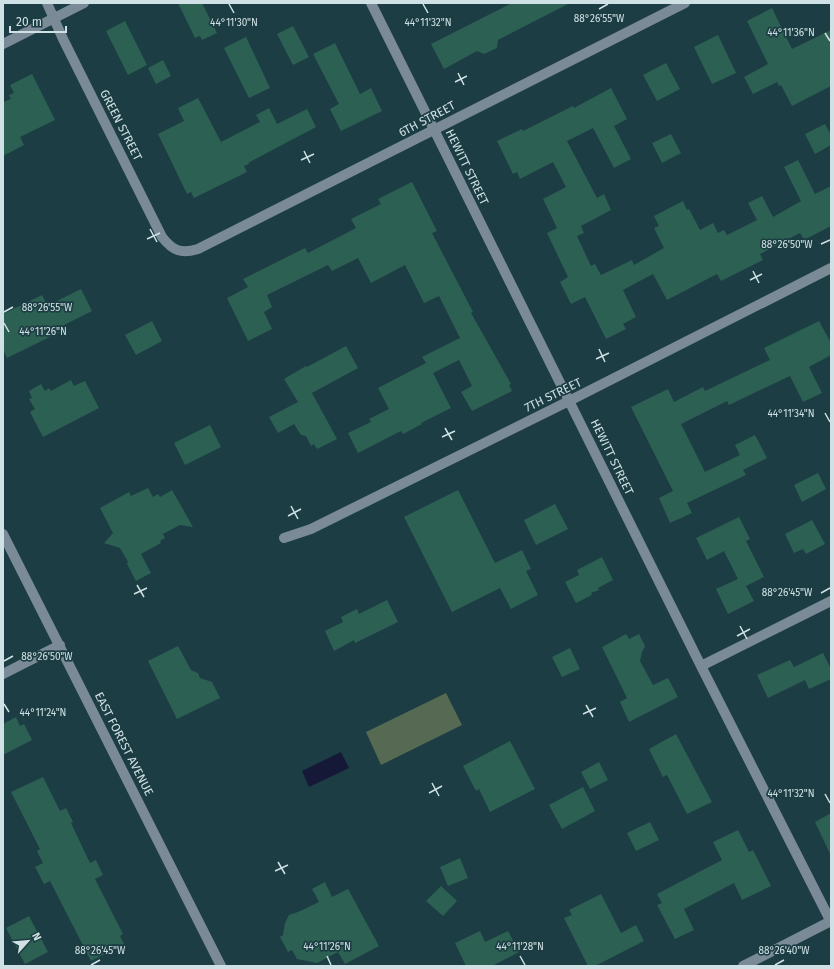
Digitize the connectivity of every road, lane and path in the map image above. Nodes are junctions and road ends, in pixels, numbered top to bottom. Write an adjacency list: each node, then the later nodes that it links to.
1 (47, 3): 5 (street, GREEN STREET)
2 (84, 3): 5 (street)
3 (371, 3): 7 (street, HEWITT STREET)
4 (685, 3): 7 (street, 6TH STREET)
5 (54, 18): 6 (street); 8 (street, GREEN STREET)
6 (3, 44)
7 (435, 130): 8 (street, 6TH STREET); 10 (street, HEWITT STREET)
8 (180, 251)
9 (831, 268): 10 (street, 7TH STREET)
10 (569, 401): 12 (street, 7TH STREET); 15 (street, HEWITT STREET)
11 (3, 534): 14 (street, EAST FOREST AVENUE)
12 (284, 538)
13 (831, 600): 15 (street)
14 (60, 645): 16 (street); 18 (street, EAST FOREST AVENUE)
15 (701, 666): 17 (street, HEWITT STREET)
16 (3, 674)
17 (831, 921): 19 (street)
18 (221, 966)
19 (743, 966)

